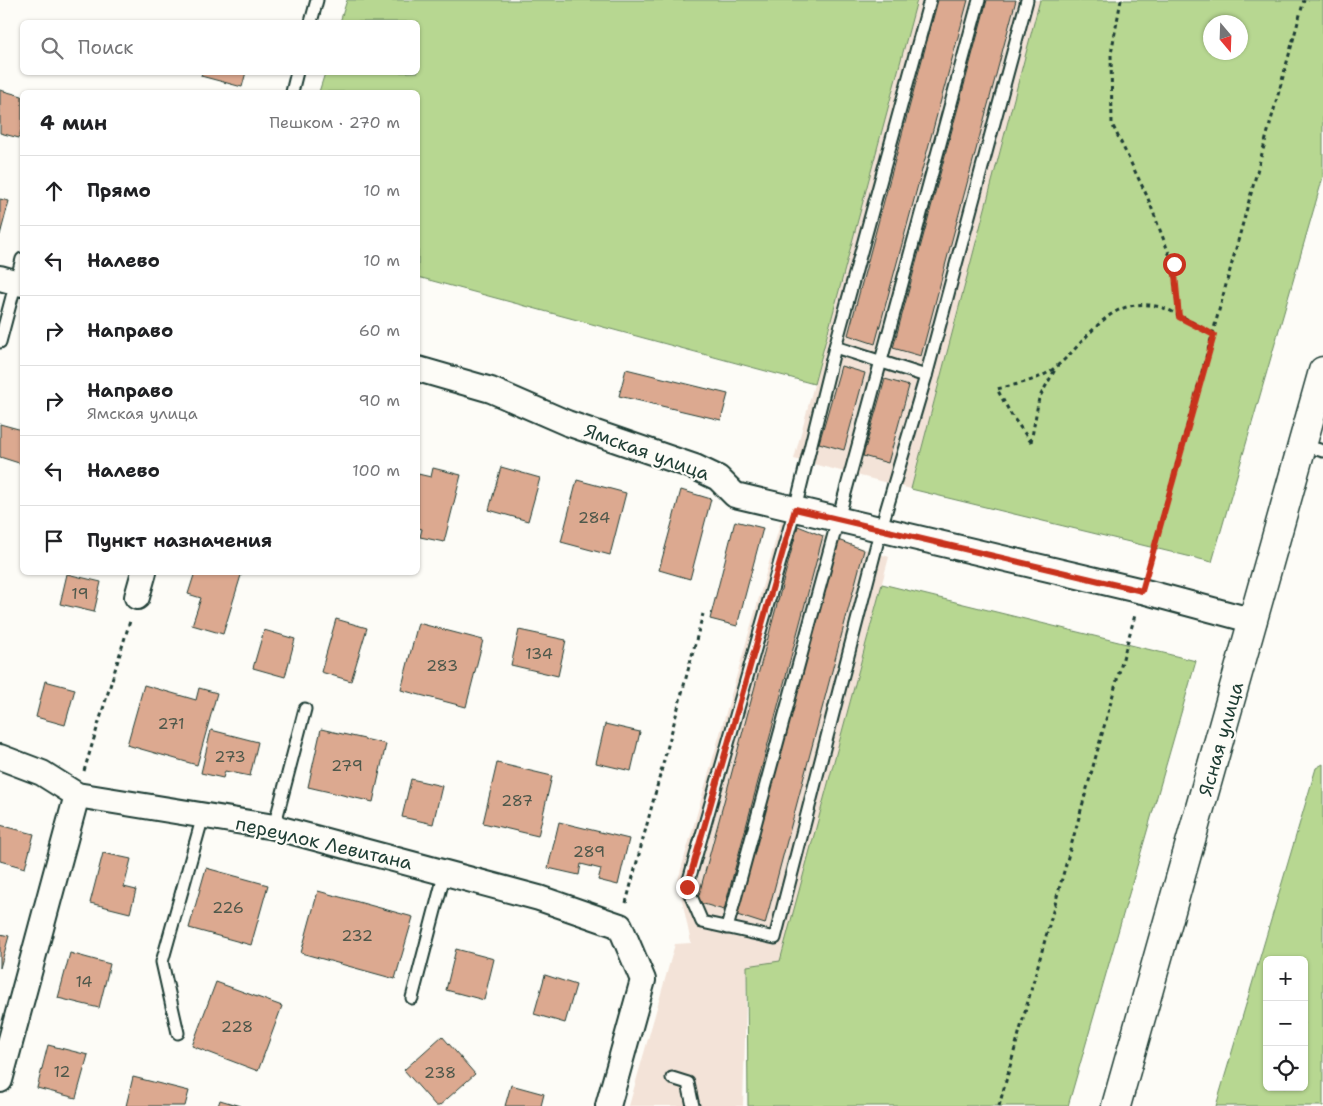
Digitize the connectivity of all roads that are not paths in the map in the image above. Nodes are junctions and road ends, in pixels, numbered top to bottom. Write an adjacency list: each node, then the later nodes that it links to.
1 (317, 0): 5 (lane)
2 (930, 0): 11 (lane)
3 (979, 0): 12 (lane)
4 (1027, 0): 15 (lane)
5 (312, 20)
6 (296, 75): 7 (lane)
7 (292, 90)
8 (20, 263): 9 (lane)
9 (13, 281): 10 (lane)
10 (0, 342)
11 (835, 347): 12 (lane); 17 (lane)
12 (881, 362): 15 (lane); 18 (lane)
13 (420, 370): 17 (street, Ямская улица)
14 (1323, 371): 16 (street, Ясная улица)
15 (926, 376): 19 (lane)
16 (1313, 448): 22 (street, Ясная улица)
17 (795, 509): 18 (street, Ямская улица); 29 (lane)
18 (839, 520): 19 (street, Ямская улица); 29 (lane)
19 (881, 528): 22 (street, Ямская улица); 29 (lane)
20 (143, 575): 21 (street)
21 (137, 597)
22 (1254, 622): 36 (street, Ясная улица)
23 (304, 709): 27 (lane)
24 (0, 756): 25 (street, переулок Левитана)
25 (77, 795): 26 (street, переулок Левитана); 33 (street)
26 (203, 816): 27 (street, переулок Левитана); 31 (lane)
27 (274, 827): 28 (street, переулок Левитана)
28 (445, 872): 30 (lane); 34 (street, переулок Левитана)
29 (727, 928)
30 (412, 998)
31 (178, 1033)
32 (672, 1078): 35 (lane)
33 (0, 1080)
34 (608, 1106)
35 (693, 1106)
36 (1116, 1106)

